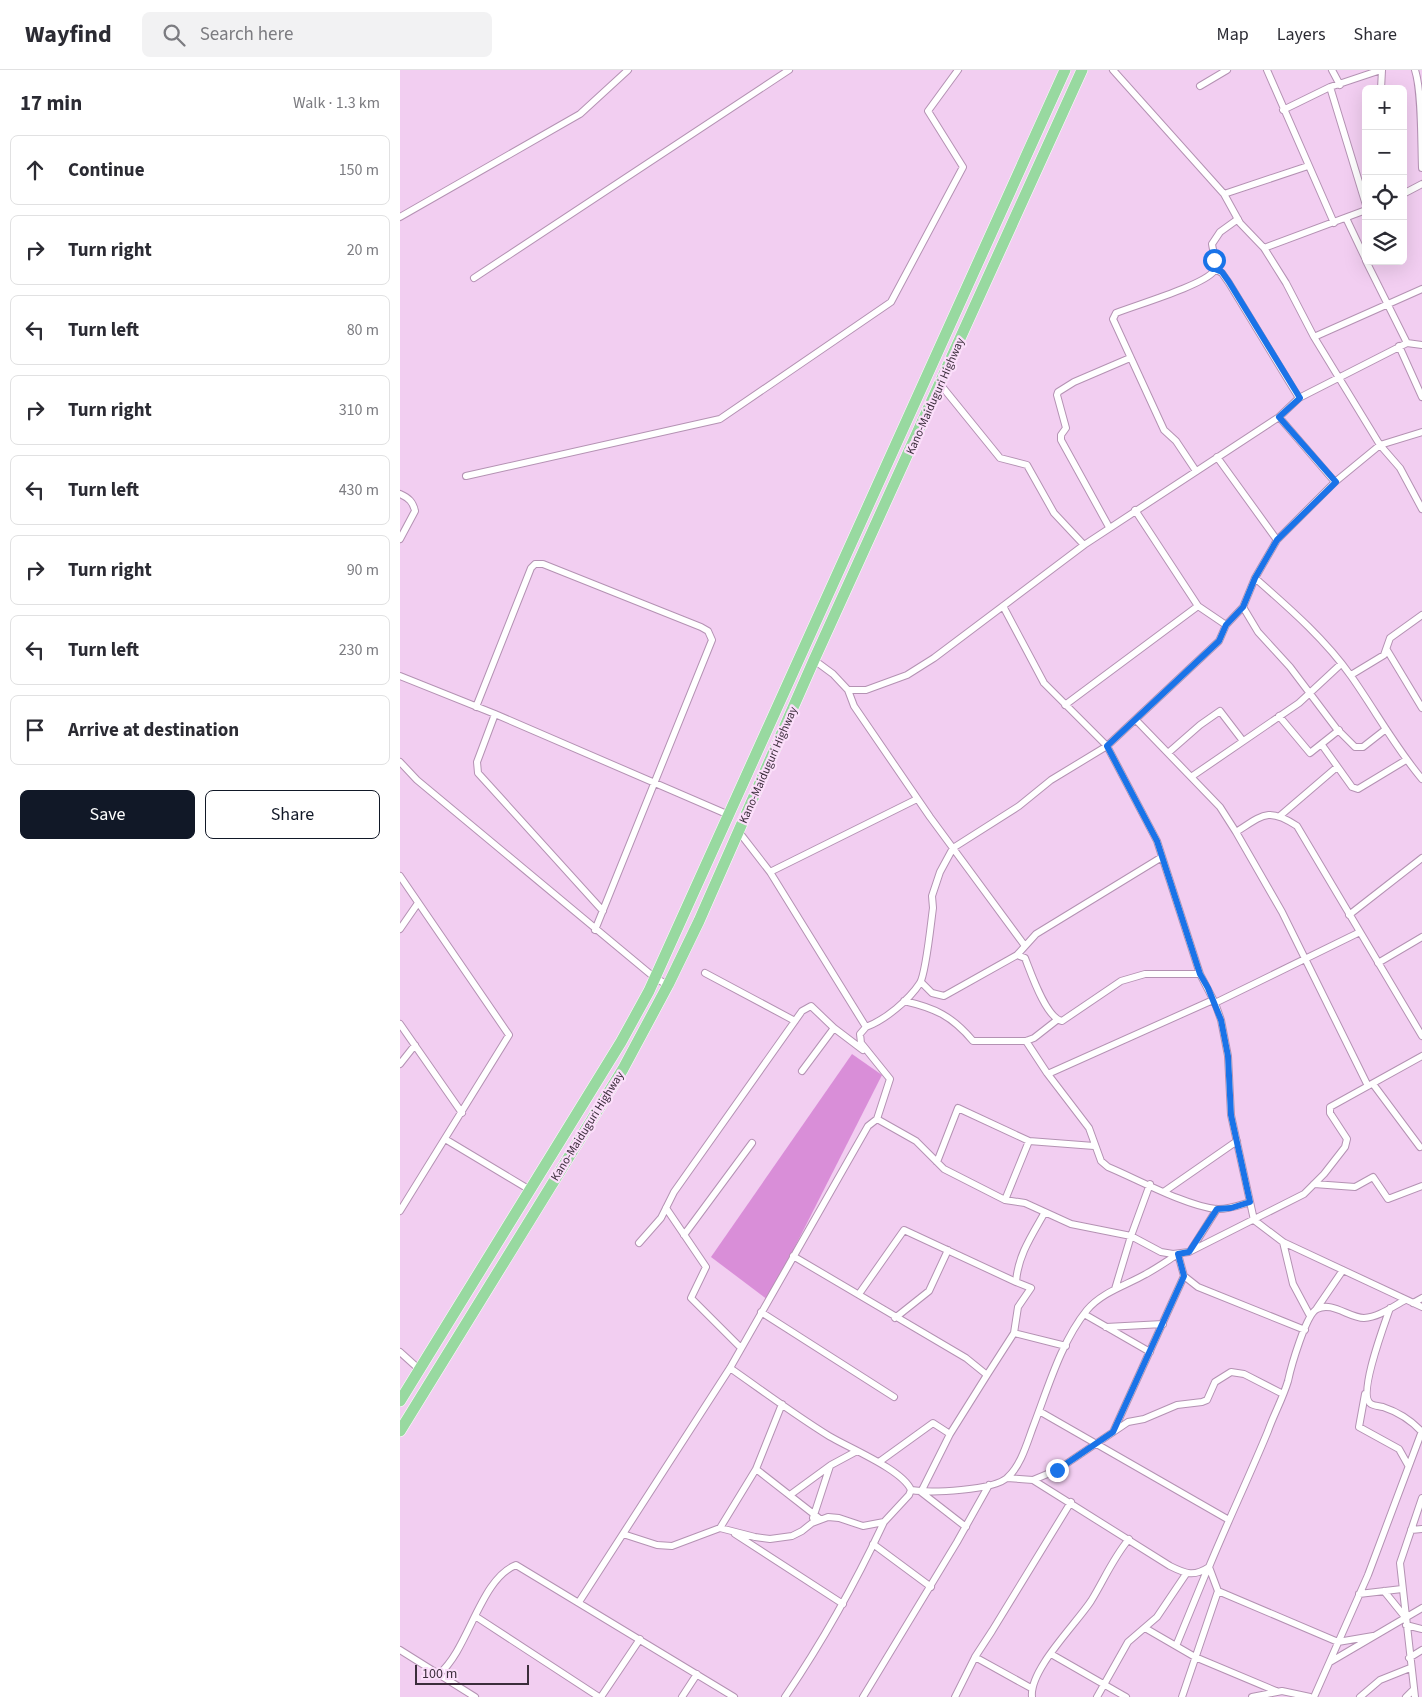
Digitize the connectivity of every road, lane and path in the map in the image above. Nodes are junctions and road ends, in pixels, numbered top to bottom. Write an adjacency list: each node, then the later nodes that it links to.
1 (628, 70): 25 (street)
2 (789, 70): 33 (street)
3 (958, 70): 50 (street)
4 (1065, 70): 91 (highway, Kano-Maiduguri Highway)
5 (1082, 70): 42 (highway, Kano-Maiduguri Highway)
6 (1113, 70): 23 (street)
7 (1227, 70): 14 (street)
8 (1267, 70): 16 (street)
9 (1332, 70): 12 (street)
10 (1382, 70): 12 (street); 13 (street)
11 (1415, 70): 17 (street)
12 (1340, 85): 15 (street)
13 (1381, 85)
14 (1200, 86)
15 (1330, 88): 16 (street); 21 (street)
16 (1283, 110): 18 (street)
17 (1421, 132): 19 (street)
18 (1308, 166): 23 (street); 28 (street)
19 (1422, 168)
20 (1422, 184): 22 (street)
21 (1362, 192)
22 (1407, 192)
23 (1224, 194): 27 (street)
24 (1362, 212): 26 (street)
25 (400, 217)
26 (1346, 218): 28 (street); 30 (street)
27 (1238, 219): 29 (street); 32 (street)
28 (1334, 223): 29 (street)
29 (1264, 248): 36 (street)
30 (1362, 252)
31 (1368, 265): 35 (street)
32 (1215, 269): 40 (street); 43 (street)
33 (474, 278)
34 (1422, 288): 35 (street)
35 (1387, 304): 36 (street); 37 (street)
36 (1314, 337): 41 (street)
37 (1407, 342): 38 (street); 39 (street)
38 (1422, 345)
39 (1399, 346): 41 (street); 44 (street)
40 (1130, 358): 49 (street); 55 (street)
41 (1338, 377): 43 (street); 47 (street)
42 (940, 384): 58 (street); 66 (highway, Kano-Maiduguri Highway)
43 (1300, 398): 45 (street)
44 (1422, 398)
45 (1279, 417): 48 (street); 51 (street)
46 (1422, 432): 47 (street)
47 (1380, 445): 51 (street); 53 (street)
48 (1217, 458): 49 (street); 57 (street)
49 (1196, 471): 54 (street)
50 (466, 476)
51 (1336, 482): 57 (street)
52 (400, 494): 56 (street)
53 (1422, 509)
54 (1135, 510): 55 (street); 61 (street)
55 (1109, 527): 58 (street)
56 (400, 539)
57 (1277, 540): 59 (street)
58 (1084, 545): 60 (street)
59 (1255, 578): 62 (street); 67 (street)
60 (1003, 606): 70 (street); 72 (street)
61 (1198, 606): 64 (street); 72 (street)
62 (1243, 607): 64 (street); 71 (street)
63 (1422, 615): 65 (street)
64 (1226, 625): 77 (street)
65 (1387, 650): 68 (street); 74 (street)
66 (814, 660): 70 (street); 93 (highway, Kano-Maiduguri Highway)
67 (1341, 664): 68 (street); 71 (street)
68 (1350, 675): 78 (street)
69 (400, 676): 73 (street)
70 (848, 690): 90 (street)
71 (1309, 692): 76 (street); 79 (street)
72 (1065, 704): 82 (street)
73 (476, 707): 75 (street); 89 (street)
74 (1422, 708)
75 (496, 714): 89 (street); 101 (street)
76 (1279, 716): 80 (street); 81 (street)
77 (1136, 720): 82 (street); 83 (street)
78 (1386, 729): 79 (street); 84 (street)
79 (1339, 730): 81 (street)
80 (1243, 741): 83 (street); 87 (street)
81 (1322, 745): 86 (street)
82 (1107, 746): 95 (street); 96 (street)
83 (1168, 753): 87 (street)
84 (1406, 760): 86 (street); 88 (street)
85 (400, 762): 104 (street)
86 (1337, 767): 92 (street)
87 (1191, 777): 94 (street)
88 (1422, 779)
89 (655, 783): 91 (street); 101 (street)
90 (917, 798): 95 (street); 98 (street)
91 (729, 815): 113 (highway, Kano-Maiduguri Highway)
92 (1281, 815): 94 (street); 102 (street)
93 (739, 832): 98 (street); 115 (highway, Kano-Maiduguri Highway)
94 (1236, 832): 109 (street)
95 (953, 848): 107 (street); 114 (street)
96 (1162, 857): 107 (street); 112 (street)
97 (1422, 858): 102 (street)
98 (770, 872): 121 (street)
99 (400, 876): 100 (street)
100 (418, 903): 103 (street); 132 (street)
101 (603, 911): 104 (street)
102 (1349, 915): 105 (street)
103 (400, 929)
104 (595, 930): 113 (street)
105 (1360, 932): 109 (street); 110 (street)
106 (1422, 937): 110 (street)
107 (1026, 946): 108 (street)
108 (1017, 955): 114 (street); 118 (street)
109 (1305, 960): 117 (street); 131 (street)
110 (1378, 963): 123 (street)
111 (705, 973): 119 (street)
112 (1200, 974): 117 (street); 118 (street)
113 (655, 978): 115 (street); 144 (highway, Kano-Maiduguri Highway)
114 (921, 982): 116 (street)
115 (668, 985): 193 (highway, Kano-Maiduguri Highway)
116 (904, 1001): 121 (street); 124 (street)
117 (1214, 1001): 130 (street); 136 (street)
118 (1057, 1020): 124 (street)
119 (795, 1021): 122 (street); 148 (street)
120 (400, 1024): 125 (street)
121 (866, 1027): 126 (street)
122 (834, 1028): 126 (street); 129 (street)
123 (1422, 1036)
124 (1026, 1041): 130 (street)
125 (414, 1045): 128 (street); 132 (street)
126 (870, 1055): 133 (street)
127 (1422, 1056): 131 (street)
128 (400, 1064)
129 (802, 1071)
130 (1047, 1073): 138 (street)
131 (1371, 1085): 139 (street); 142 (street)
132 (462, 1113): 134 (street)
133 (877, 1119): 140 (street); 160 (street)
134 (445, 1139): 144 (street); 150 (street)
135 (1029, 1141): 138 (street); 140 (street); 146 (street)
136 (1237, 1141): 145 (street); 147 (street)
137 (752, 1143): 153 (street)
138 (1094, 1146): 141 (street)
139 (1421, 1147)
140 (937, 1162): 146 (street)
141 (1150, 1184): 145 (street); 154 (street)
142 (1314, 1184): 143 (street); 152 (street)
143 (1422, 1186)
144 (530, 1190): 185 (highway, Kano-Maiduguri Highway)
145 (1165, 1190): 149 (street)
146 (1005, 1200): 151 (street)
147 (1250, 1202): 149 (street); 152 (street)
148 (666, 1208): 153 (street); 156 (street)
149 (1217, 1209): 158 (street)
150 (400, 1211)
151 (1045, 1212): 154 (street); 163 (street)
152 (1254, 1220): 155 (street); 158 (street)
153 (684, 1235): 181 (street)
154 (1131, 1236): 159 (street); 164 (street)
155 (1283, 1242): 161 (street); 174 (street)
156 (639, 1243)
157 (948, 1250): 163 (street); 165 (street); 175 (street)
158 (1189, 1252): 159 (street)
159 (1178, 1254): 162 (street); 164 (street)
160 (793, 1256): 165 (street); 172 (street)
161 (1343, 1270): 167 (street); 170 (street)
162 (1184, 1276): 176 (street); 178 (street)
163 (1016, 1282): 179 (street)
164 (1115, 1289): 173 (street)
165 (859, 1294): 175 (street)
166 (1422, 1298): 168 (street)
167 (1405, 1300): 168 (street); 171 (street)
168 (1413, 1303): 169 (street)
169 (1422, 1307)
170 (1317, 1308): 171 (street); 174 (street)
171 (1390, 1308): 187 (street)
172 (760, 1312): 181 (street); 189 (street)
173 (1084, 1314): 177 (street); 180 (street)
174 (1309, 1314): 178 (street)
175 (895, 1318): 186 (street)
176 (1163, 1324): 177 (street); 183 (street)
177 (1106, 1327): 183 (street)
178 (1305, 1330): 188 (street)
179 (1014, 1333): 180 (street); 186 (street)
180 (1066, 1346): 192 (street)
181 (741, 1348): 184 (street)
182 (400, 1352): 185 (street)
183 (1150, 1352): 194 (street)
184 (730, 1368): 191 (street); 219 (street)
185 (420, 1370): 190 (highway, Kano-Maiduguri Highway)
186 (987, 1374): 196 (street)
187 (1365, 1389): 195 (street); 201 (street)
188 (1283, 1394): 194 (street); 212 (street)
189 (894, 1397)
190 (400, 1401)
191 (782, 1404): 198 (street); 202 (street)
192 (1039, 1411): 197 (street); 203 (street)
193 (400, 1431)
194 (1113, 1432): 197 (street)
195 (1422, 1432): 201 (street)
196 (950, 1434): 199 (street); 207 (street)
197 (1097, 1444): 204 (street); 212 (street)
198 (857, 1451): 199 (street); 200 (street)
199 (879, 1462): 206 (street)
200 (830, 1464): 208 (street); 211 (street)
201 (1408, 1465): 228 (street)
202 (756, 1469): 208 (street); 215 (street)
203 (1008, 1478): 204 (street); 205 (street)
204 (1034, 1480): 210 (street)
205 (989, 1485): 207 (street); 214 (street)
206 (911, 1490): 207 (street); 213 (street)
207 (921, 1492): 214 (street)
208 (790, 1496): 211 (street)
209 (1422, 1498): 217 (street)
210 (1071, 1502): 220 (street); 244 (street)
211 (817, 1517): 213 (street); 218 (street)
212 (1229, 1520): 222 (street)
213 (884, 1522): 221 (street)
214 (966, 1527): 224 (street)
215 (720, 1528): 218 (street); 219 (street)
216 (1422, 1529): 217 (street)
217 (1411, 1530): 225 (street)
218 (729, 1531): 230 (street)
219 (623, 1534): 229 (street)
220 (1129, 1539): 223 (street); 243 (street)
221 (874, 1544): 224 (street); 230 (street)
222 (1209, 1567): 223 (street); 227 (street); 240 (street)
223 (1186, 1574): 235 (street)
224 (931, 1587): 260 (street)
225 (1402, 1589): 226 (street); 233 (street)
226 (1384, 1591): 228 (street); 233 (street)
227 (1218, 1592): 239 (street); 245 (street)
228 (1359, 1594): 239 (street)
229 (579, 1602): 232 (street); 238 (street)
230 (844, 1604): 259 (street)
231 (1422, 1608): 233 (street)
232 (476, 1616): 249 (street); 256 (street)
233 (1406, 1618): 234 (street); 237 (street)
234 (1406, 1625): 236 (street); 246 (street)
235 (1145, 1628): 240 (street); 251 (street)
236 (1422, 1629)
237 (1373, 1636): 239 (street); 247 (street)
238 (640, 1639): 250 (street); 256 (street)
239 (1338, 1642): 247 (street)
240 (1176, 1646): 245 (street)
241 (400, 1650): 249 (street)
242 (1422, 1650): 246 (street)
243 (1051, 1654): 251 (street); 252 (street)
244 (975, 1656): 252 (street); 261 (street)
245 (1196, 1657): 254 (street); 265 (street)
246 (1409, 1658): 248 (street)
247 (1329, 1662): 267 (street)
248 (1410, 1668): 253 (street); 268 (street)
249 (438, 1674): 255 (street)
250 (696, 1674): 257 (street); 258 (street)
251 (1102, 1685): 263 (street); 264 (street)
252 (1031, 1688): 262 (street)
253 (1413, 1690): 269 (street); 270 (street)
254 (1276, 1691): 266 (street); 267 (street)
255 (471, 1696)
256 (600, 1697)
257 (682, 1697)
258 (734, 1697)
259 (785, 1697)
260 (863, 1697)
261 (955, 1697)
262 (1032, 1697)
263 (1097, 1697)
264 (1126, 1697)
265 (1182, 1697)
266 (1252, 1697)
267 (1312, 1697)
268 (1360, 1697)
269 (1406, 1697)
270 (1415, 1697)

